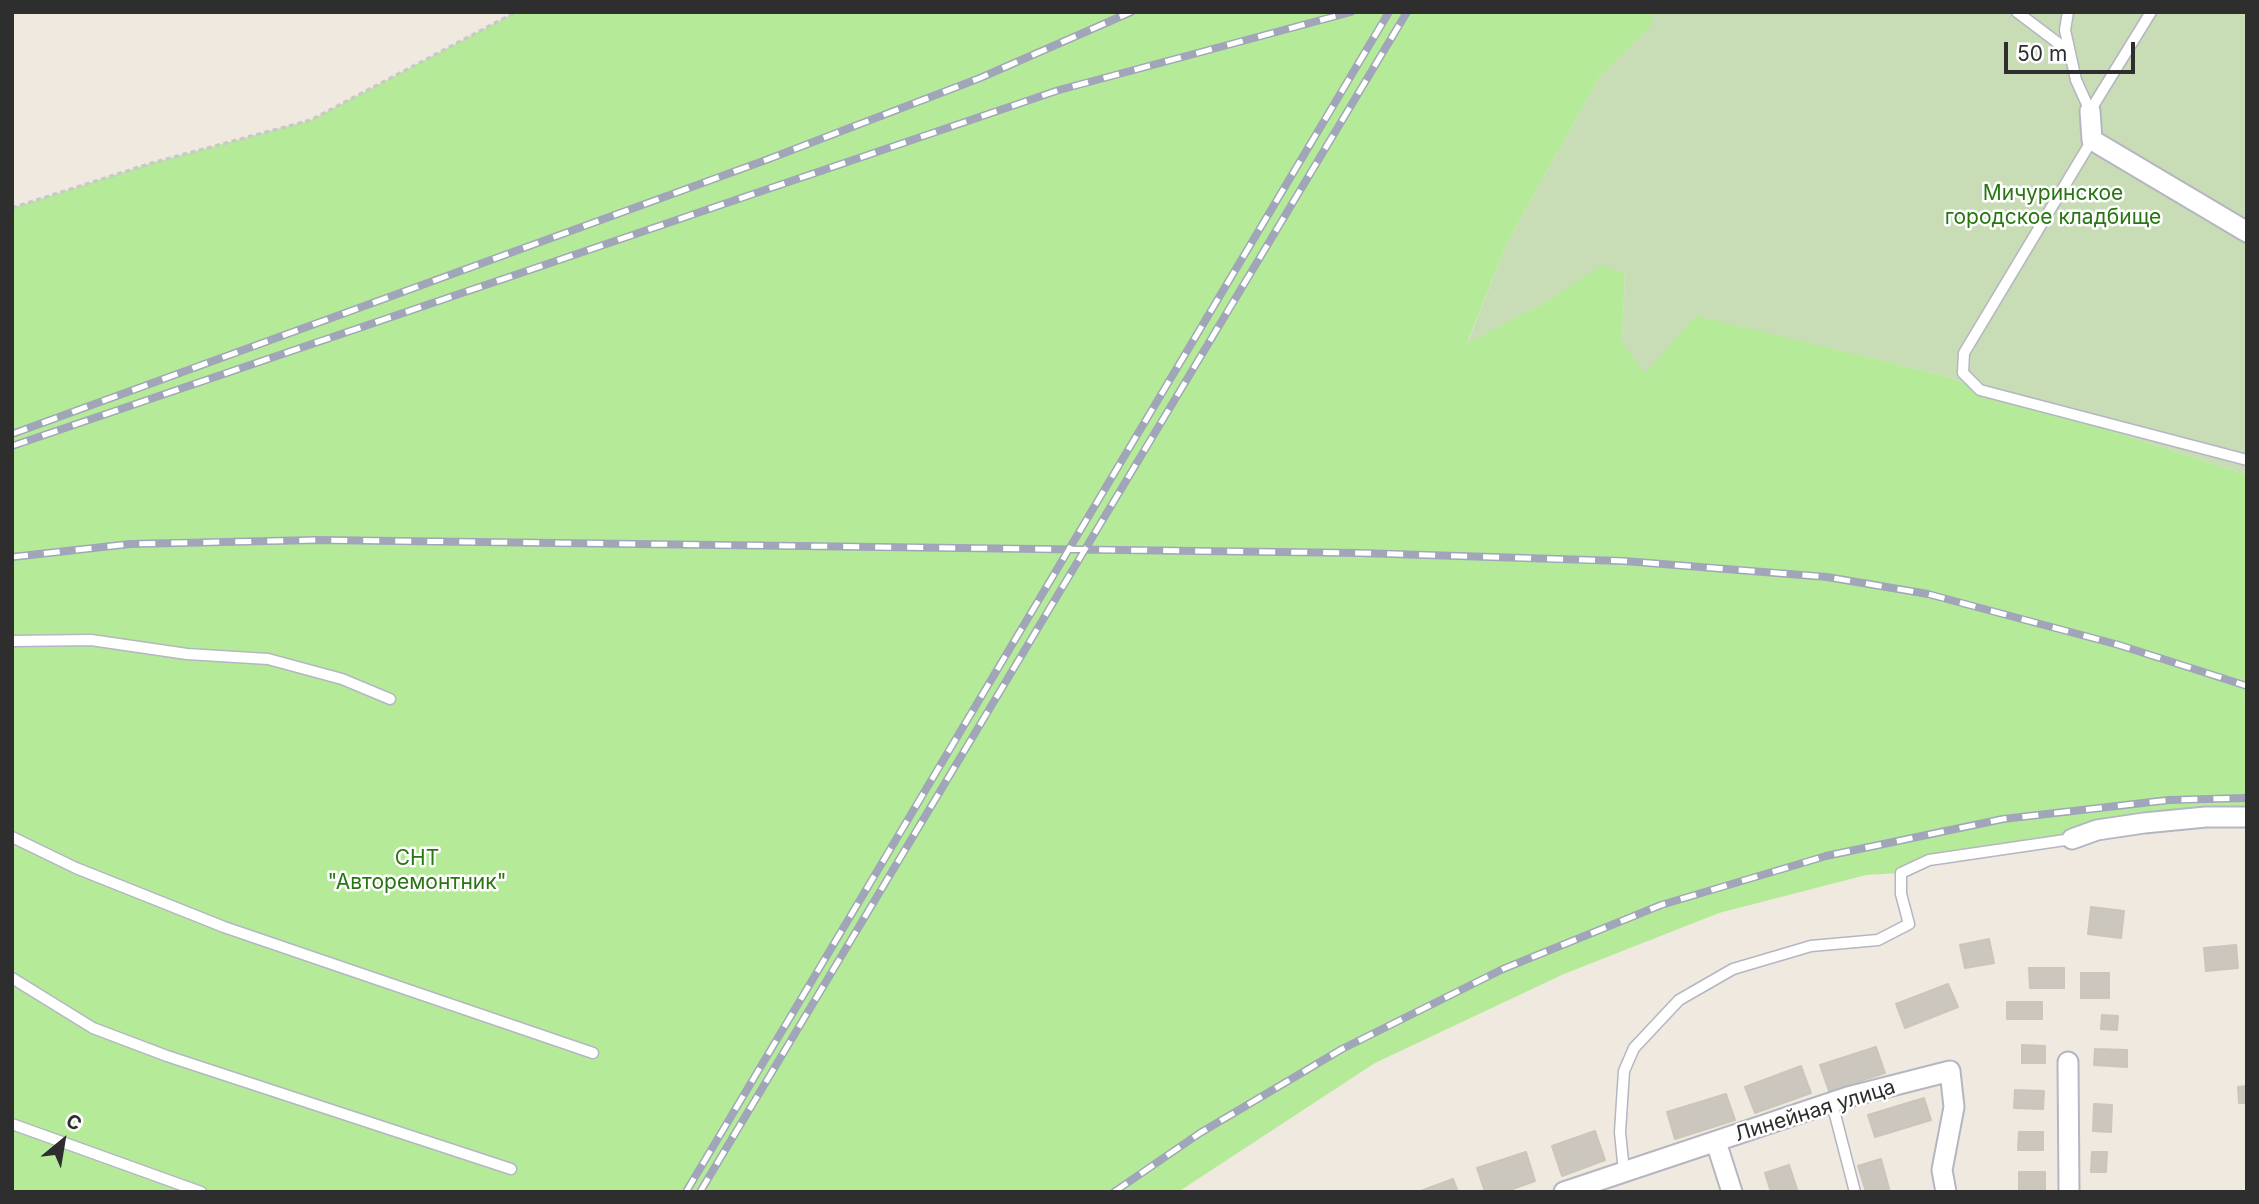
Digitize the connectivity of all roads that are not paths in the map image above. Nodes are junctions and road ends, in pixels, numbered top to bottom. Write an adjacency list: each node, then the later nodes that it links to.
1 (2017, 12): 4 (lane)
2 (2068, 12): 4 (lane)
3 (2151, 12): 5 (lane)
4 (2070, 52): 5 (lane)
5 (2090, 111): 6 (street)
6 (2092, 140): 7 (street); 8 (lane)
7 (2247, 232)
8 (2247, 460)
9 (12, 642): 10 (lane)
10 (390, 699)
11 (2247, 817): 13 (street)
12 (12, 837): 15 (lane)
13 (2072, 839): 21 (lane)
14 (12, 978): 20 (lane)
15 (593, 1053)
16 (2068, 1062): 27 (street)
17 (1832, 1103): 19 (street, Линейная улица); 25 (lane); 26 (street, Линейная улица)
18 (12, 1124): 22 (lane)
19 (1716, 1142): 21 (street, Линейная улица); 24 (street)
20 (511, 1169)
21 (1624, 1172): 23 (street, Линейная улица)
22 (201, 1192)
23 (1564, 1192)
24 (1732, 1192)
25 (1855, 1192)
26 (1946, 1192)
27 (2069, 1192)

